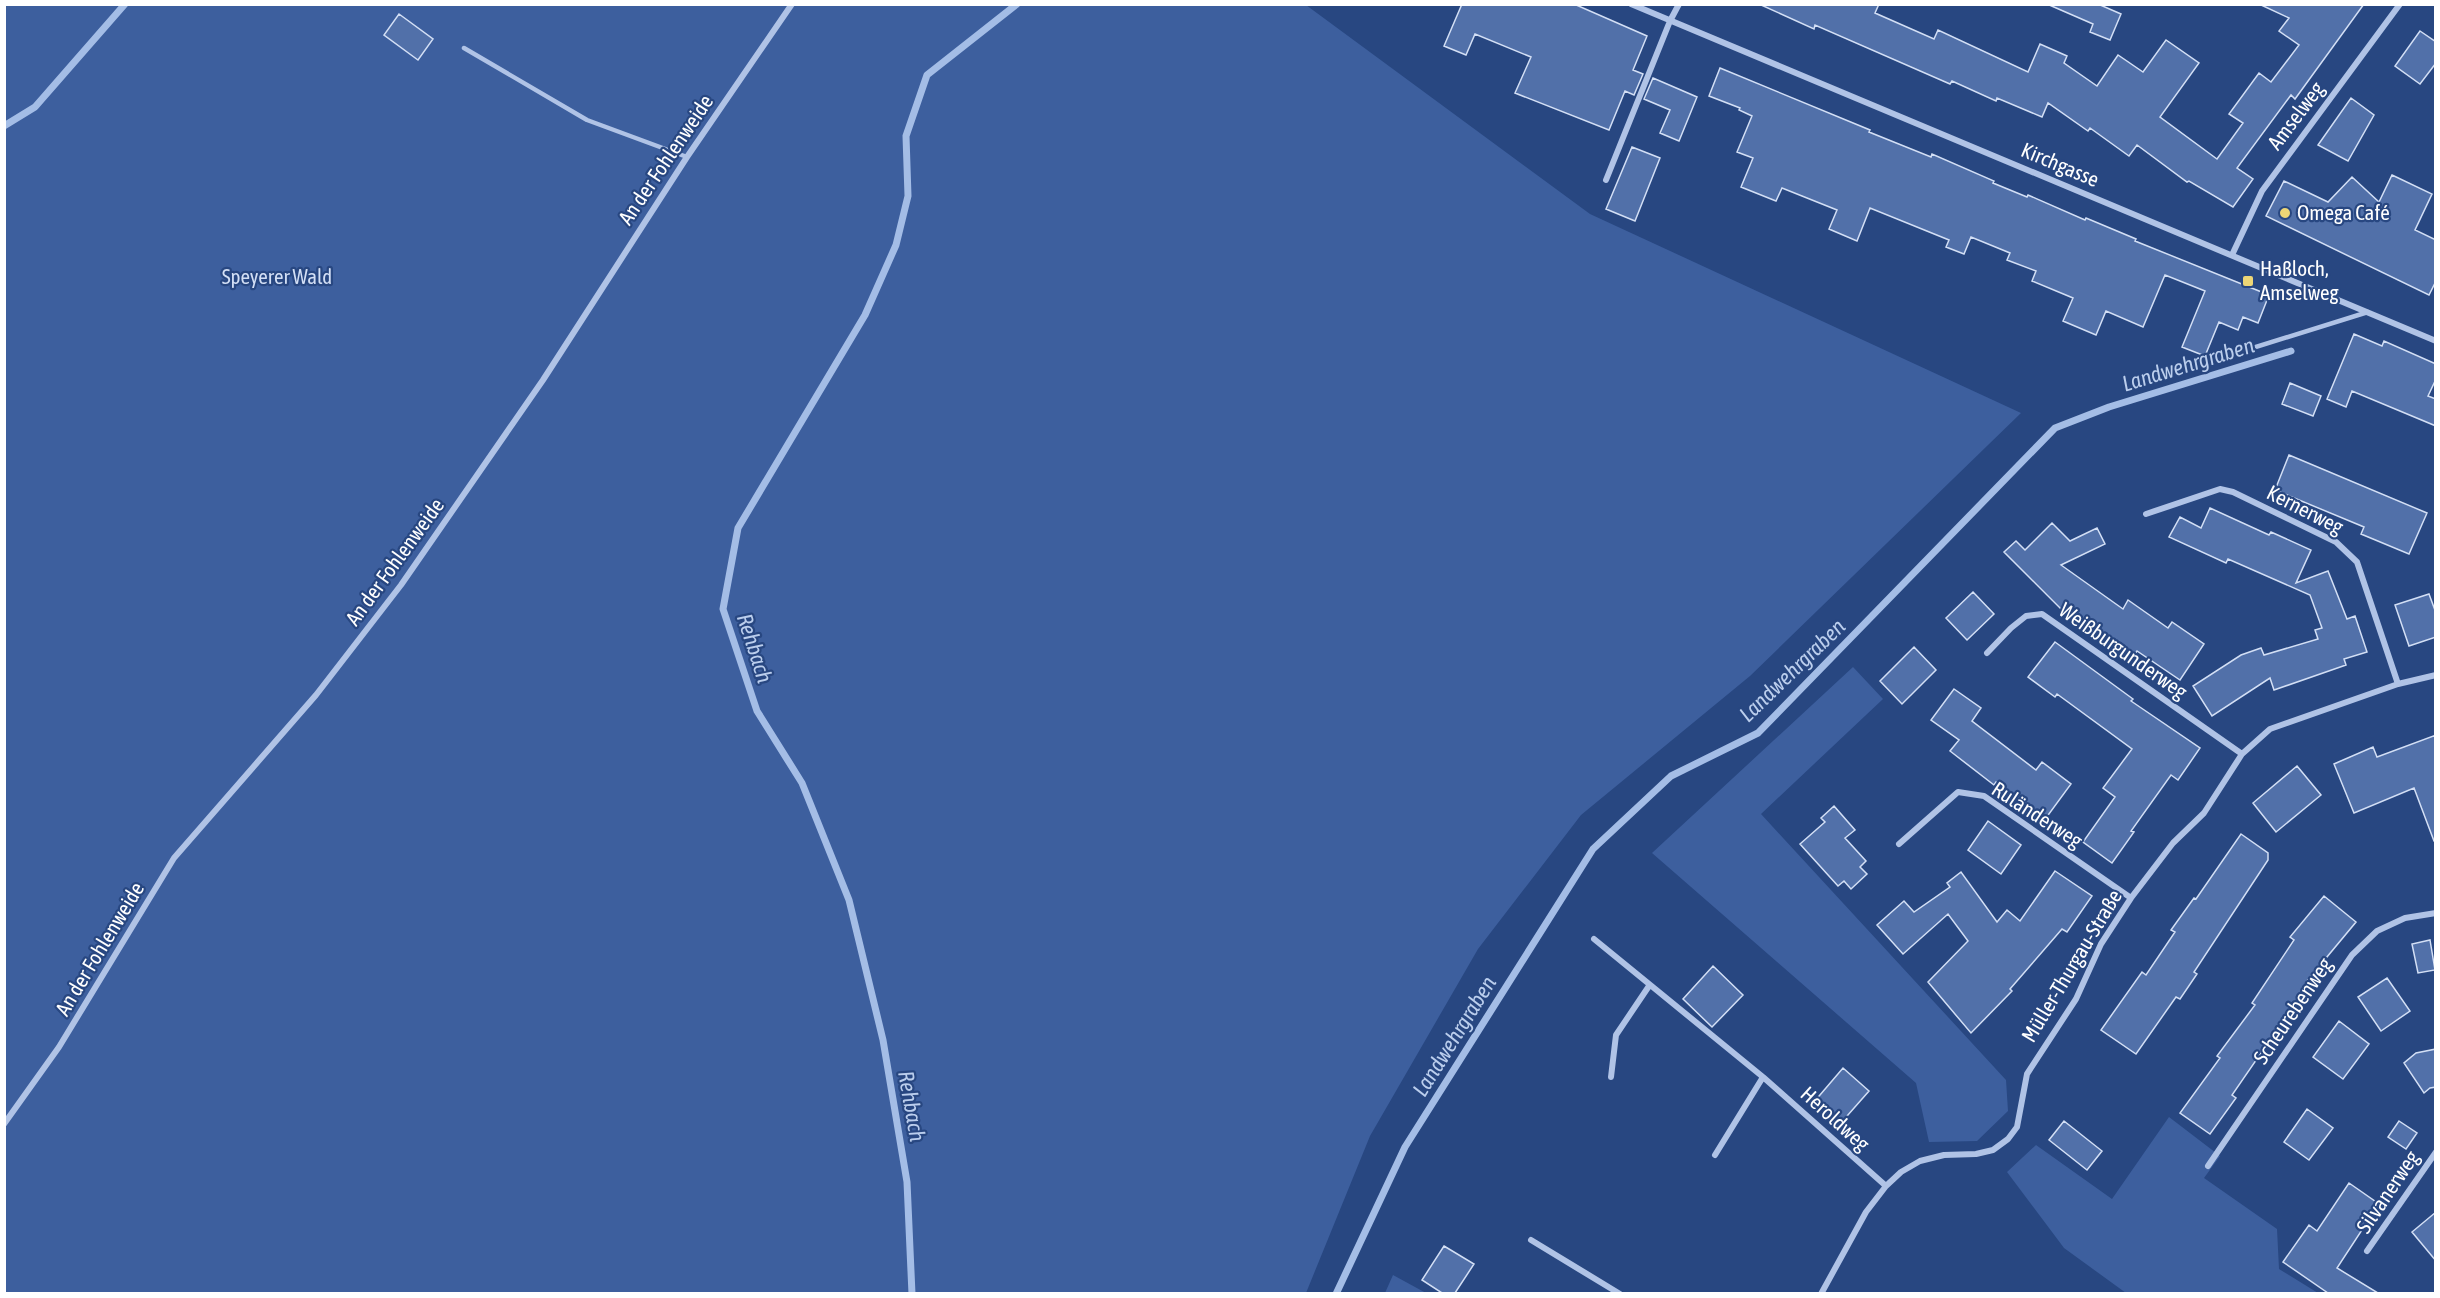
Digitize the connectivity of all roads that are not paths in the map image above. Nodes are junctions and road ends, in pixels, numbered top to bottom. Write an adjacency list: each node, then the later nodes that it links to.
1 (792, 4): 7 (street, An der Fohlenweide)
2 (1632, 4): 5 (street, Kirchgasse)
3 (1680, 4): 5 (street)
4 (2400, 4): 9 (street, Amselweg)
5 (1670, 21): 8 (street); 9 (street, Kirchgasse)
6 (464, 48): 7 (lane)
7 (687, 157): 25 (street, An der Fohlenweide)
8 (1606, 180)
9 (2232, 255): 10 (street, Kirchgasse)
10 (2368, 312): 11 (street, Kirchgasse); 12 (lane)
11 (2436, 341)
12 (2195, 366)
13 (2146, 514): 16 (street, Kernerweg)
14 (1987, 653): 17 (street, Weißburgunderweg)
15 (2436, 675): 16 (street, Müller-Thurgau-Straße)
16 (2398, 684): 17 (street, Müller-Thurgau-Straße)
17 (2242, 754): 19 (street, Müller-Thurgau-Straße)
18 (1899, 844): 19 (street, Ruländerweg)
19 (2131, 898): 29 (street, Müller-Thurgau-Straße)
20 (2436, 913): 28 (street, Scheurebenweg)
21 (1594, 939): 22 (street, Heroldweg)
22 (1649, 986): 23 (street); 24 (street, Heroldweg)
23 (1611, 1077)
24 (1763, 1077): 27 (street); 29 (street, Heroldweg)
25 (4, 1124)
26 (2436, 1152): 31 (street, Silvanerweg)
27 (1715, 1155)
28 (2208, 1166)
29 (1886, 1186): 33 (street, Müller-Thurgau-Straße)
30 (1531, 1240): 32 (street)
31 (2367, 1251)
32 (1620, 1293)
33 (1821, 1293)

